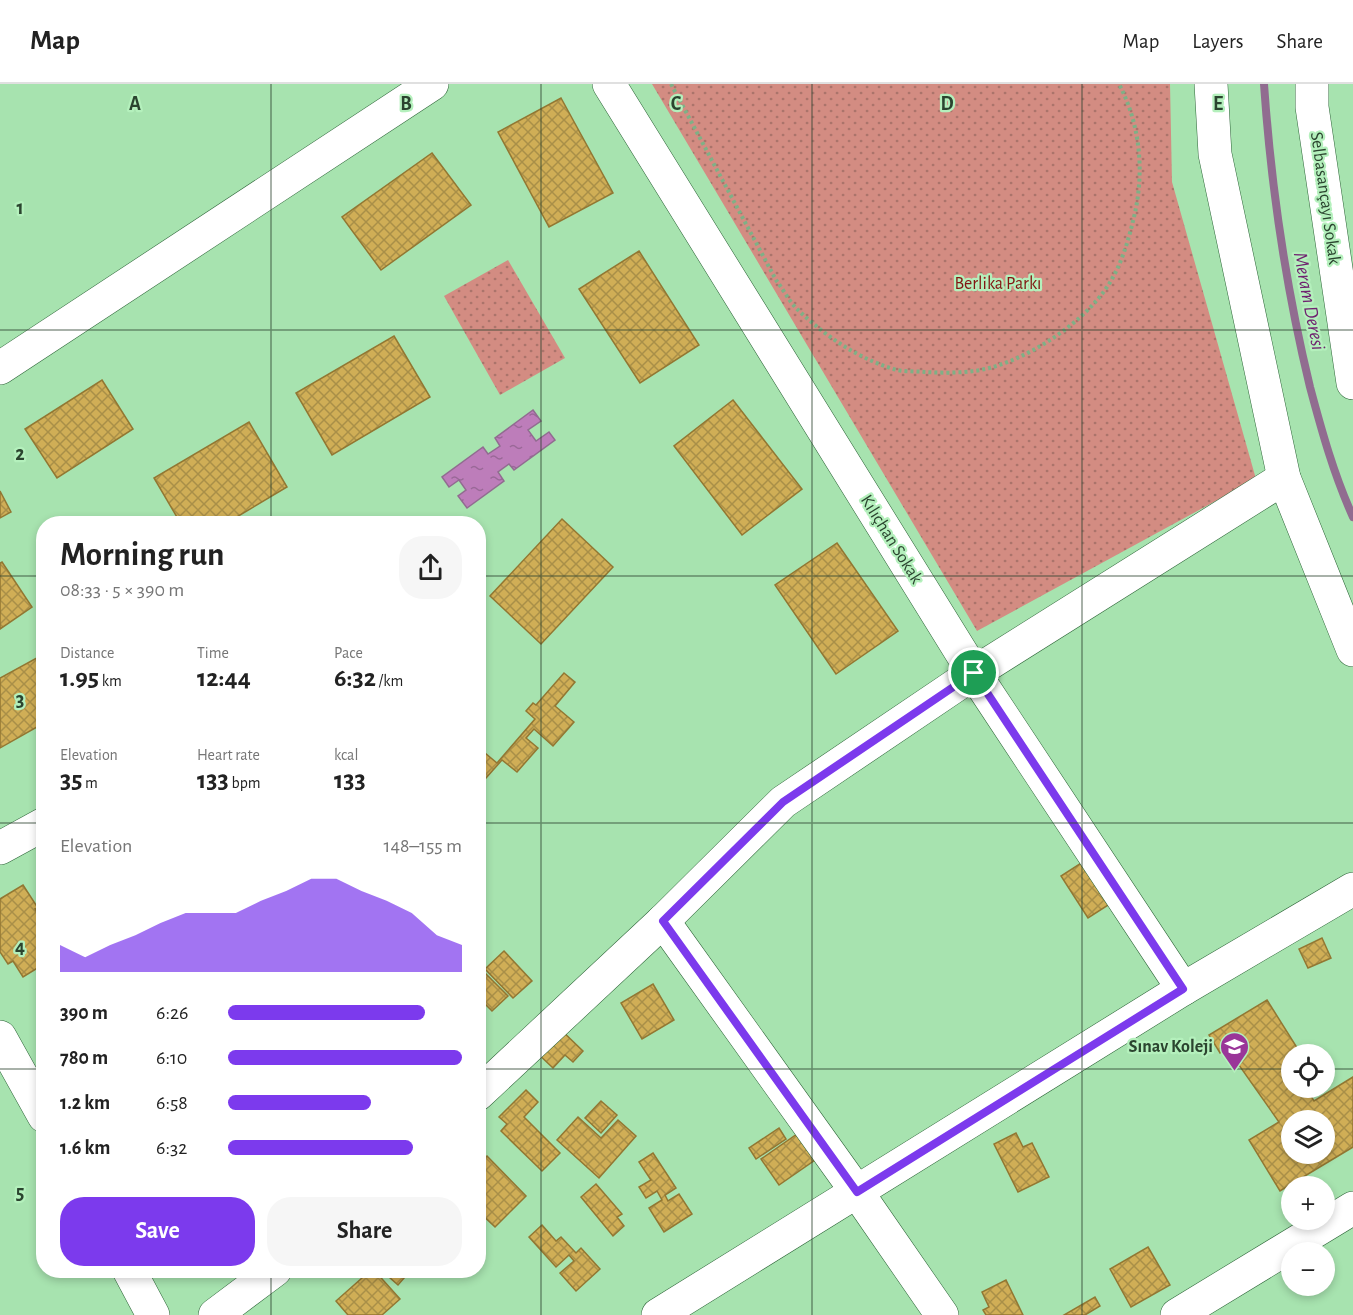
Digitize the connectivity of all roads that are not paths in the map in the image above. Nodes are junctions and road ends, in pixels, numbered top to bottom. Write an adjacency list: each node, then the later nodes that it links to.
1 (432, 84): 5 (street)
2 (609, 84): 9 (street, Kılıçhan Sokak)
3 (1211, 84): 7 (street)
4 (1312, 84): 6 (street, Selbasançayı Sokak)
5 (0, 368)
6 (1353, 383)
7 (1284, 478): 8 (street); 9 (street)
8 (1353, 650)
9 (974, 673): 13 (street); 14 (street, Kılıçhan Sokak)
10 (36, 828): 11 (street)
11 (0, 848)
12 (1353, 890): 14 (street)
13 (663, 921): 16 (street); 18 (street)
14 (1183, 989): 18 (street)
15 (2, 1046): 17 (street)
16 (486, 1087)
17 (36, 1103)
18 (857, 1192): 24 (street); 25 (street)
19 (1353, 1208): 26 (street)
20 (133, 1278): 22 (street)
21 (264, 1278): 23 (street)
22 (153, 1315)
23 (215, 1315)
24 (658, 1315)
25 (942, 1315)
26 (1177, 1315)

